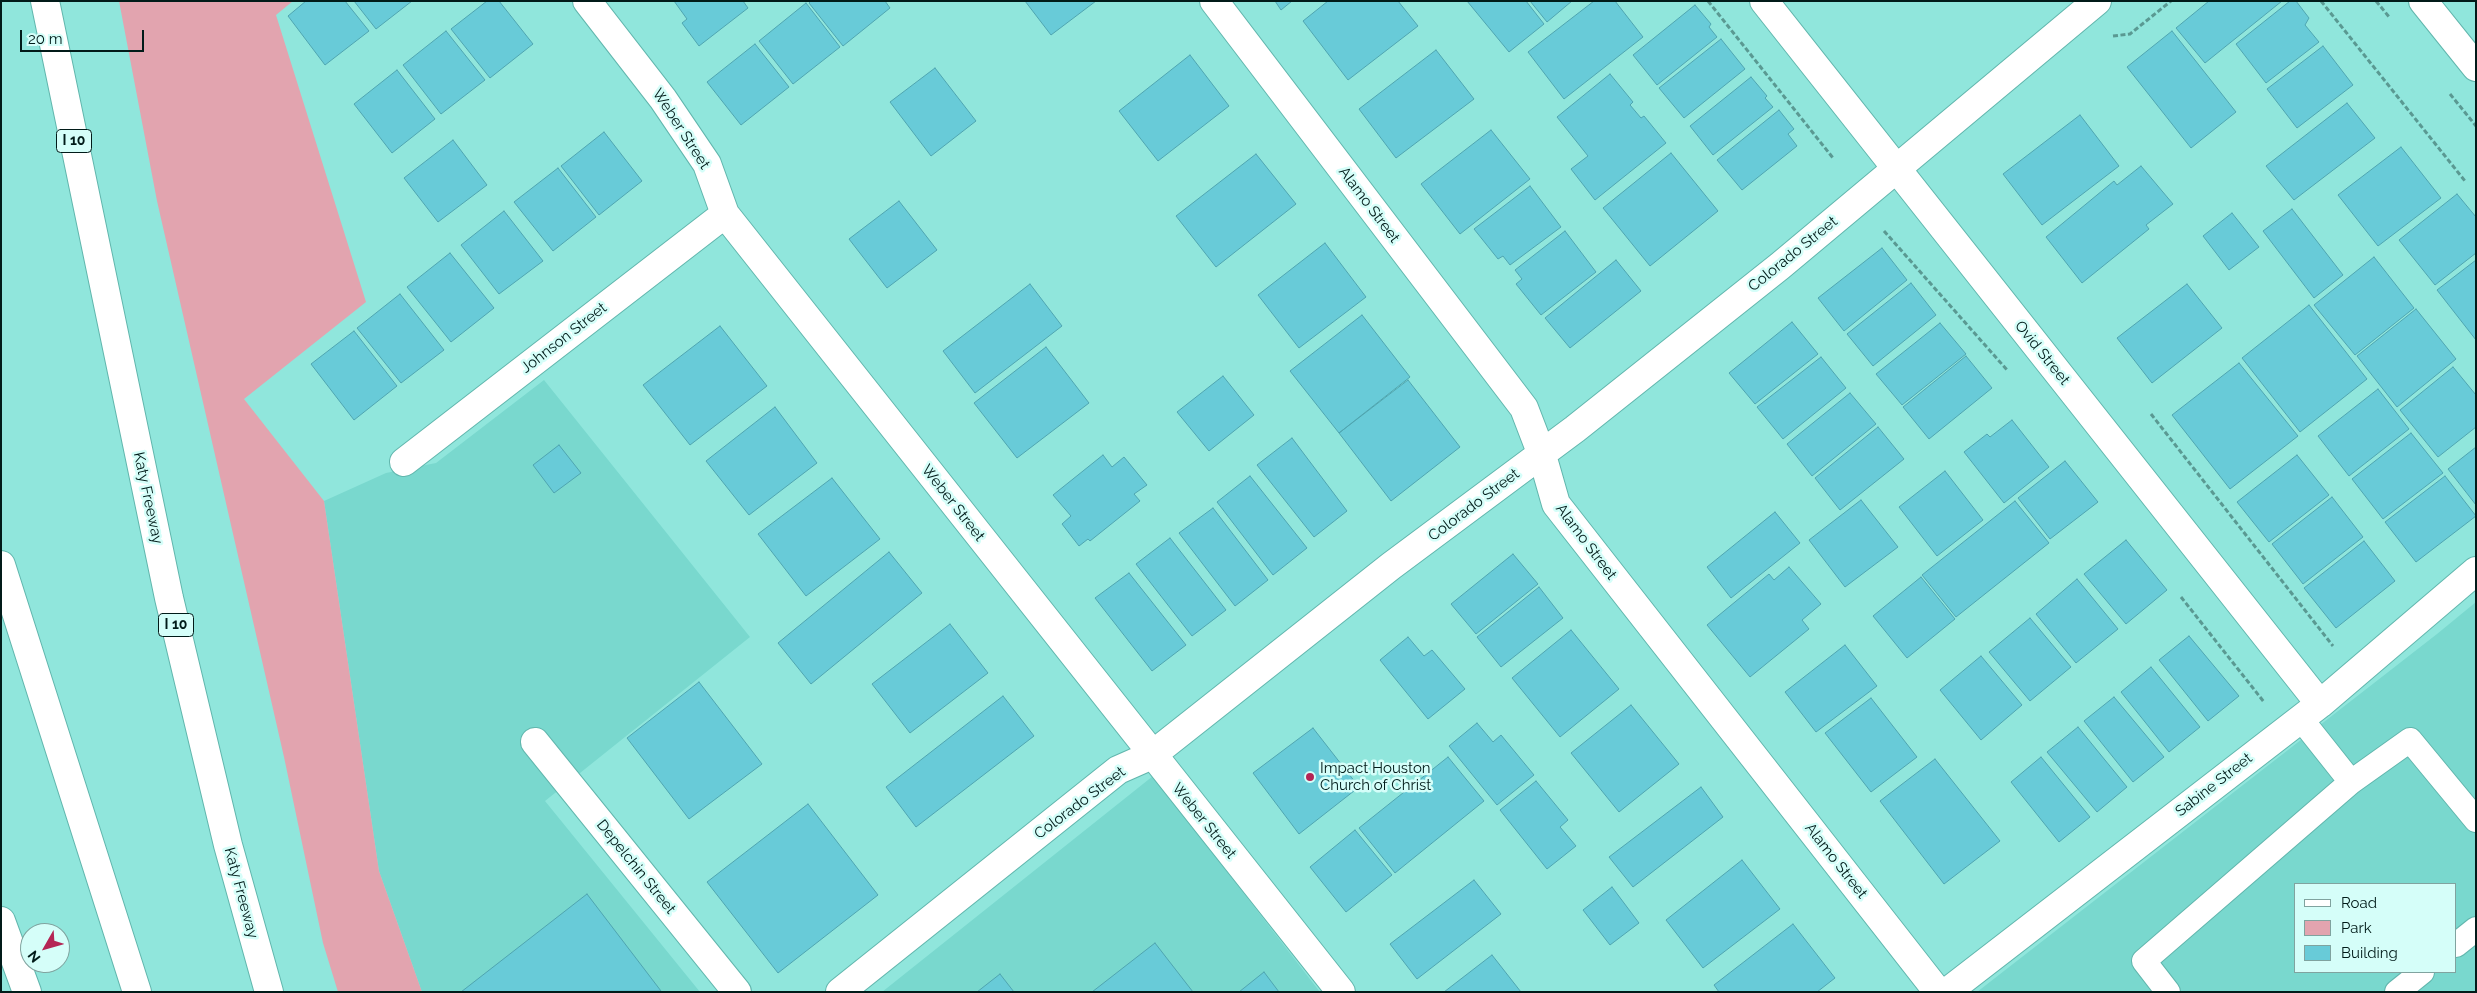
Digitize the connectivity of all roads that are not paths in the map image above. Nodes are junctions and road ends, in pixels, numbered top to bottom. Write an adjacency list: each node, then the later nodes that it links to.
1 (45, 1): 25 (main road, Katy Freeway / I 10)
2 (587, 1): 9 (main road, Weber Street)
3 (1214, 1): 10 (main road, Alamo Street)
4 (1764, 1): 8 (main road, Ovid Street)
5 (2097, 1): 8 (main road, Colorado Street)
6 (2423, 1): 7 (main road)
7 (2476, 67)
8 (1896, 169): 10 (main road, Colorado Street); 14 (main road, Ovid Street)
9 (725, 214): 11 (main road, Johnson Street); 16 (main road, Weber Street)
10 (1542, 455): 16 (main road, Colorado Street); 29 (main road, Alamo Street)
11 (404, 462)
12 (1, 565): 24 (main road)
13 (2476, 571): 14 (main road, Sabine Street)
14 (2310, 711): 17 (lane); 30 (main road, Sabine Street)
15 (535, 742): 26 (main road, Depelchin Street)
16 (1152, 755): 27 (main road, Colorado Street); 28 (main road, Weber Street)
17 (2352, 782): 18 (lane); 31 (lane)
18 (2476, 820)
19 (1, 921): 23 (main road)
20 (2476, 930): 21 (lane)
21 (2457, 944)
22 (2421, 973): 32 (lane)
23 (27, 992)
24 (137, 992)
25 (268, 992)
26 (737, 992)
27 (840, 992)
28 (1340, 992)
29 (1938, 992)
30 (1947, 992)
31 (2168, 992)
32 (2397, 992)

